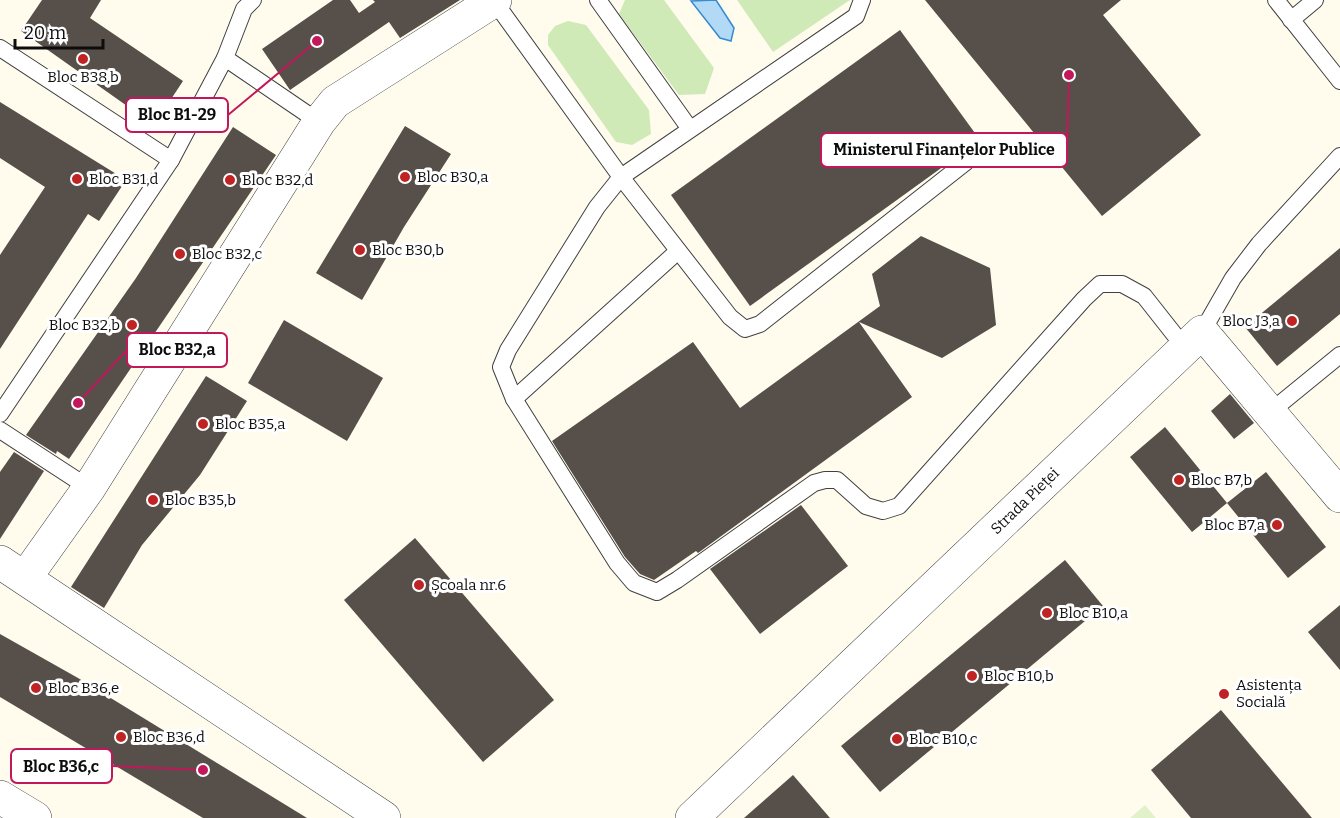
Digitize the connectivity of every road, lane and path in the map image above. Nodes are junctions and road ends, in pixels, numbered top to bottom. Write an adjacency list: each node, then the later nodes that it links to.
1 (253, 0): 9 (lane)
2 (494, 0): 11 (street); 16 (lane)
3 (598, 0): 12 (lane)
4 (862, 0): 12 (lane)
5 (1276, 0): 7 (lane)
6 (1315, 0): 7 (lane)
7 (1291, 20): 10 (lane)
8 (0, 48): 14 (lane)
9 (225, 58): 11 (lane); 14 (lane)
10 (1340, 81)
11 (319, 122): 24 (street)
12 (690, 129): 16 (lane)
13 (1340, 156): 18 (lane)
14 (171, 160): 22 (lane)
15 (966, 162): 17 (lane)
16 (621, 177): 17 (lane); 20 (lane)
17 (678, 251): 20 (lane)
18 (1194, 340): 20 (lane); 21 (street); 30 (street, Strada Pieței)
19 (1340, 354): 21 (lane)
20 (514, 399)
21 (1270, 412): 25 (street)
22 (0, 414)
23 (0, 430): 24 (lane)
24 (89, 488): 26 (street)
25 (1340, 496)
26 (13, 570): 29 (street)
27 (0, 797): 28 (street)
28 (35, 818)
29 (384, 818)
30 (692, 818)

